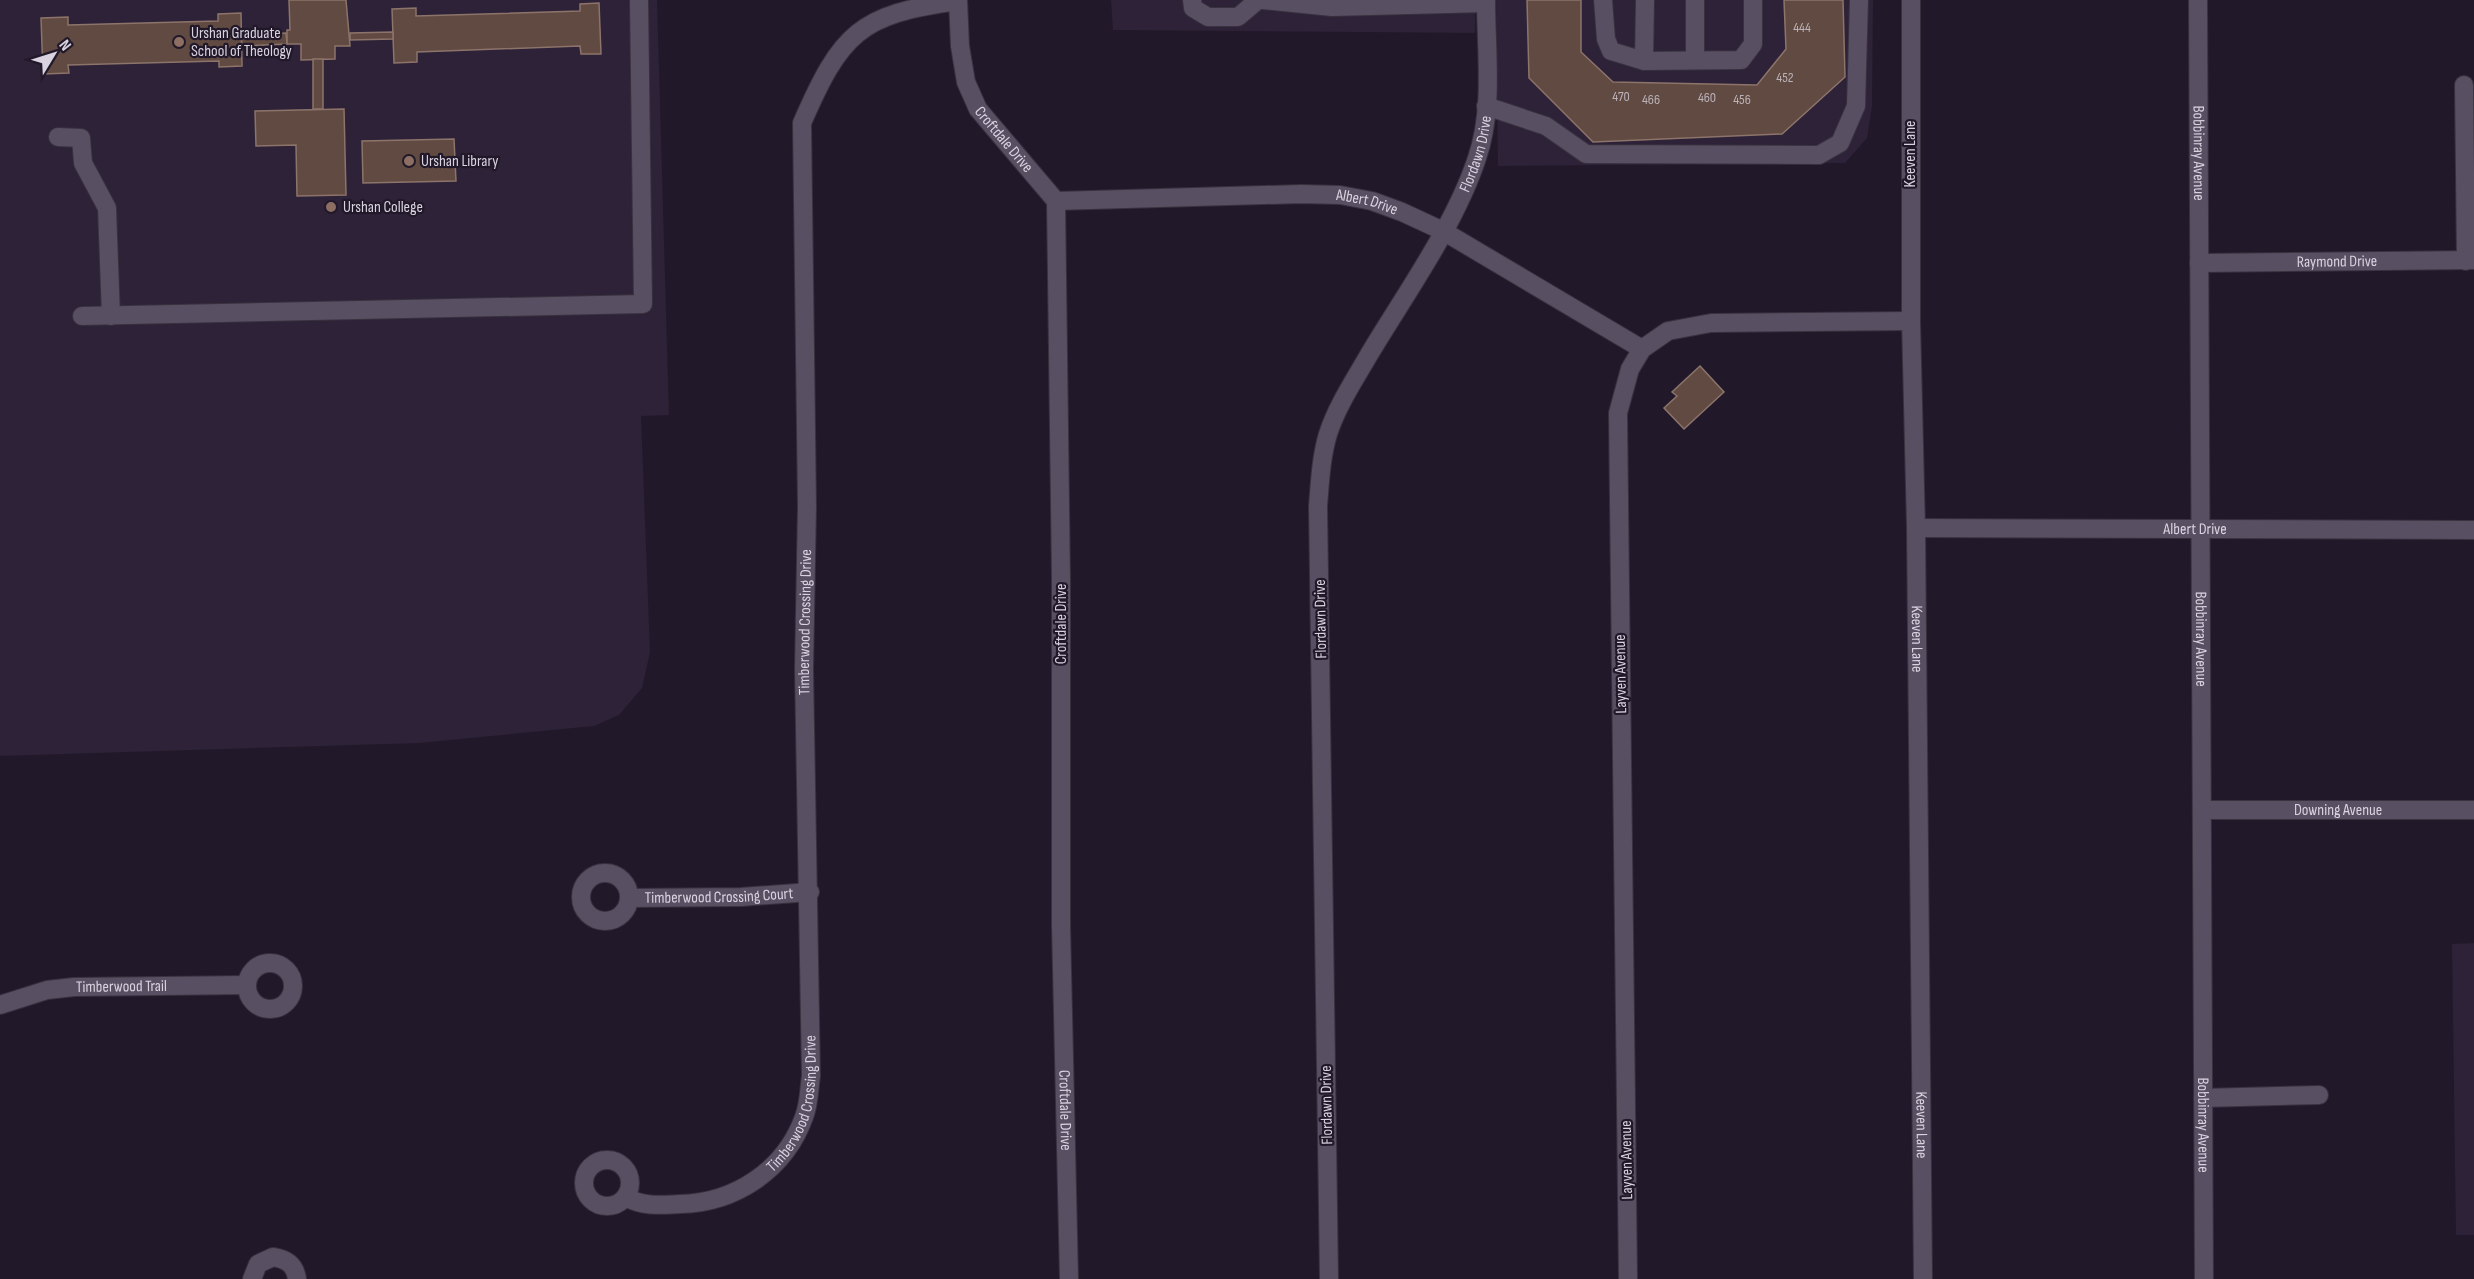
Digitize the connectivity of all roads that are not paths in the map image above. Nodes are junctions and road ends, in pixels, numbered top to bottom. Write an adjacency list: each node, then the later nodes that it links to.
1 (639, 0): 25 (street)
2 (1192, 0): 3 (street)
3 (1258, 0)
4 (1263, 0): 13 (street)
5 (1603, 0): 16 (street)
6 (1645, 0): 16 (street)
7 (1695, 0): 15 (street)
8 (1753, 0): 15 (street)
9 (1859, 0): 18 (street)
10 (1911, 0): 26 (street, Keeven Lane)
11 (2198, 0): 23 (street, Bobbinray Avenue)
12 (958, 1): 20 (street, Croftdale Drive); 33 (street, Timberwood Crossing Drive)
13 (1424, 2): 14 (street)
14 (1486, 2): 18 (street, Flordawn Drive)
15 (1695, 60): 16 (street)
16 (1644, 61)
17 (2464, 85): 22 (street)
18 (1486, 106): 21 (street, Flordawn Drive)
19 (58, 137): 25 (street)
20 (1056, 201): 21 (street, Albert Drive); 42 (street, Croftdale Drive)
21 (1443, 231): 27 (street, Albert Drive); 43 (street, Flordawn Drive)
22 (2470, 261): 23 (street, Raymond Drive)
23 (2199, 263): 29 (street, Bobbinray Avenue)
24 (82, 316): 25 (street)
25 (111, 316)
26 (1911, 321): 27 (street, Layven Avenue); 28 (street, Keeven Lane)
27 (1642, 349): 44 (street, Layven Avenue)
28 (1916, 528): 29 (street, Albert Drive); 45 (street, Keeven Lane)
29 (2200, 529): 30 (street, Albert Drive); 31 (street, Bobbinray Avenue)
30 (2474, 530)
31 (2202, 810): 32 (street, Downing Avenue); 38 (street, Bobbinray Avenue)
32 (2474, 810)
33 (810, 891): 34 (street, Timberwood Crossing Court); 39 (street, Timberwood Crossing Drive)
34 (629, 898)
35 (247, 985): 36 (street, Timberwood Trail)
36 (0, 1005)
37 (2319, 1095): 38 (street)
38 (2203, 1098): 46 (street, Bobbinray Avenue)
39 (626, 1197)
40 (252, 1279): 41 (street)
41 (297, 1279)
42 (1069, 1279)
43 (1329, 1279)
44 (1628, 1279)
45 (1923, 1279)
46 (2204, 1279)

